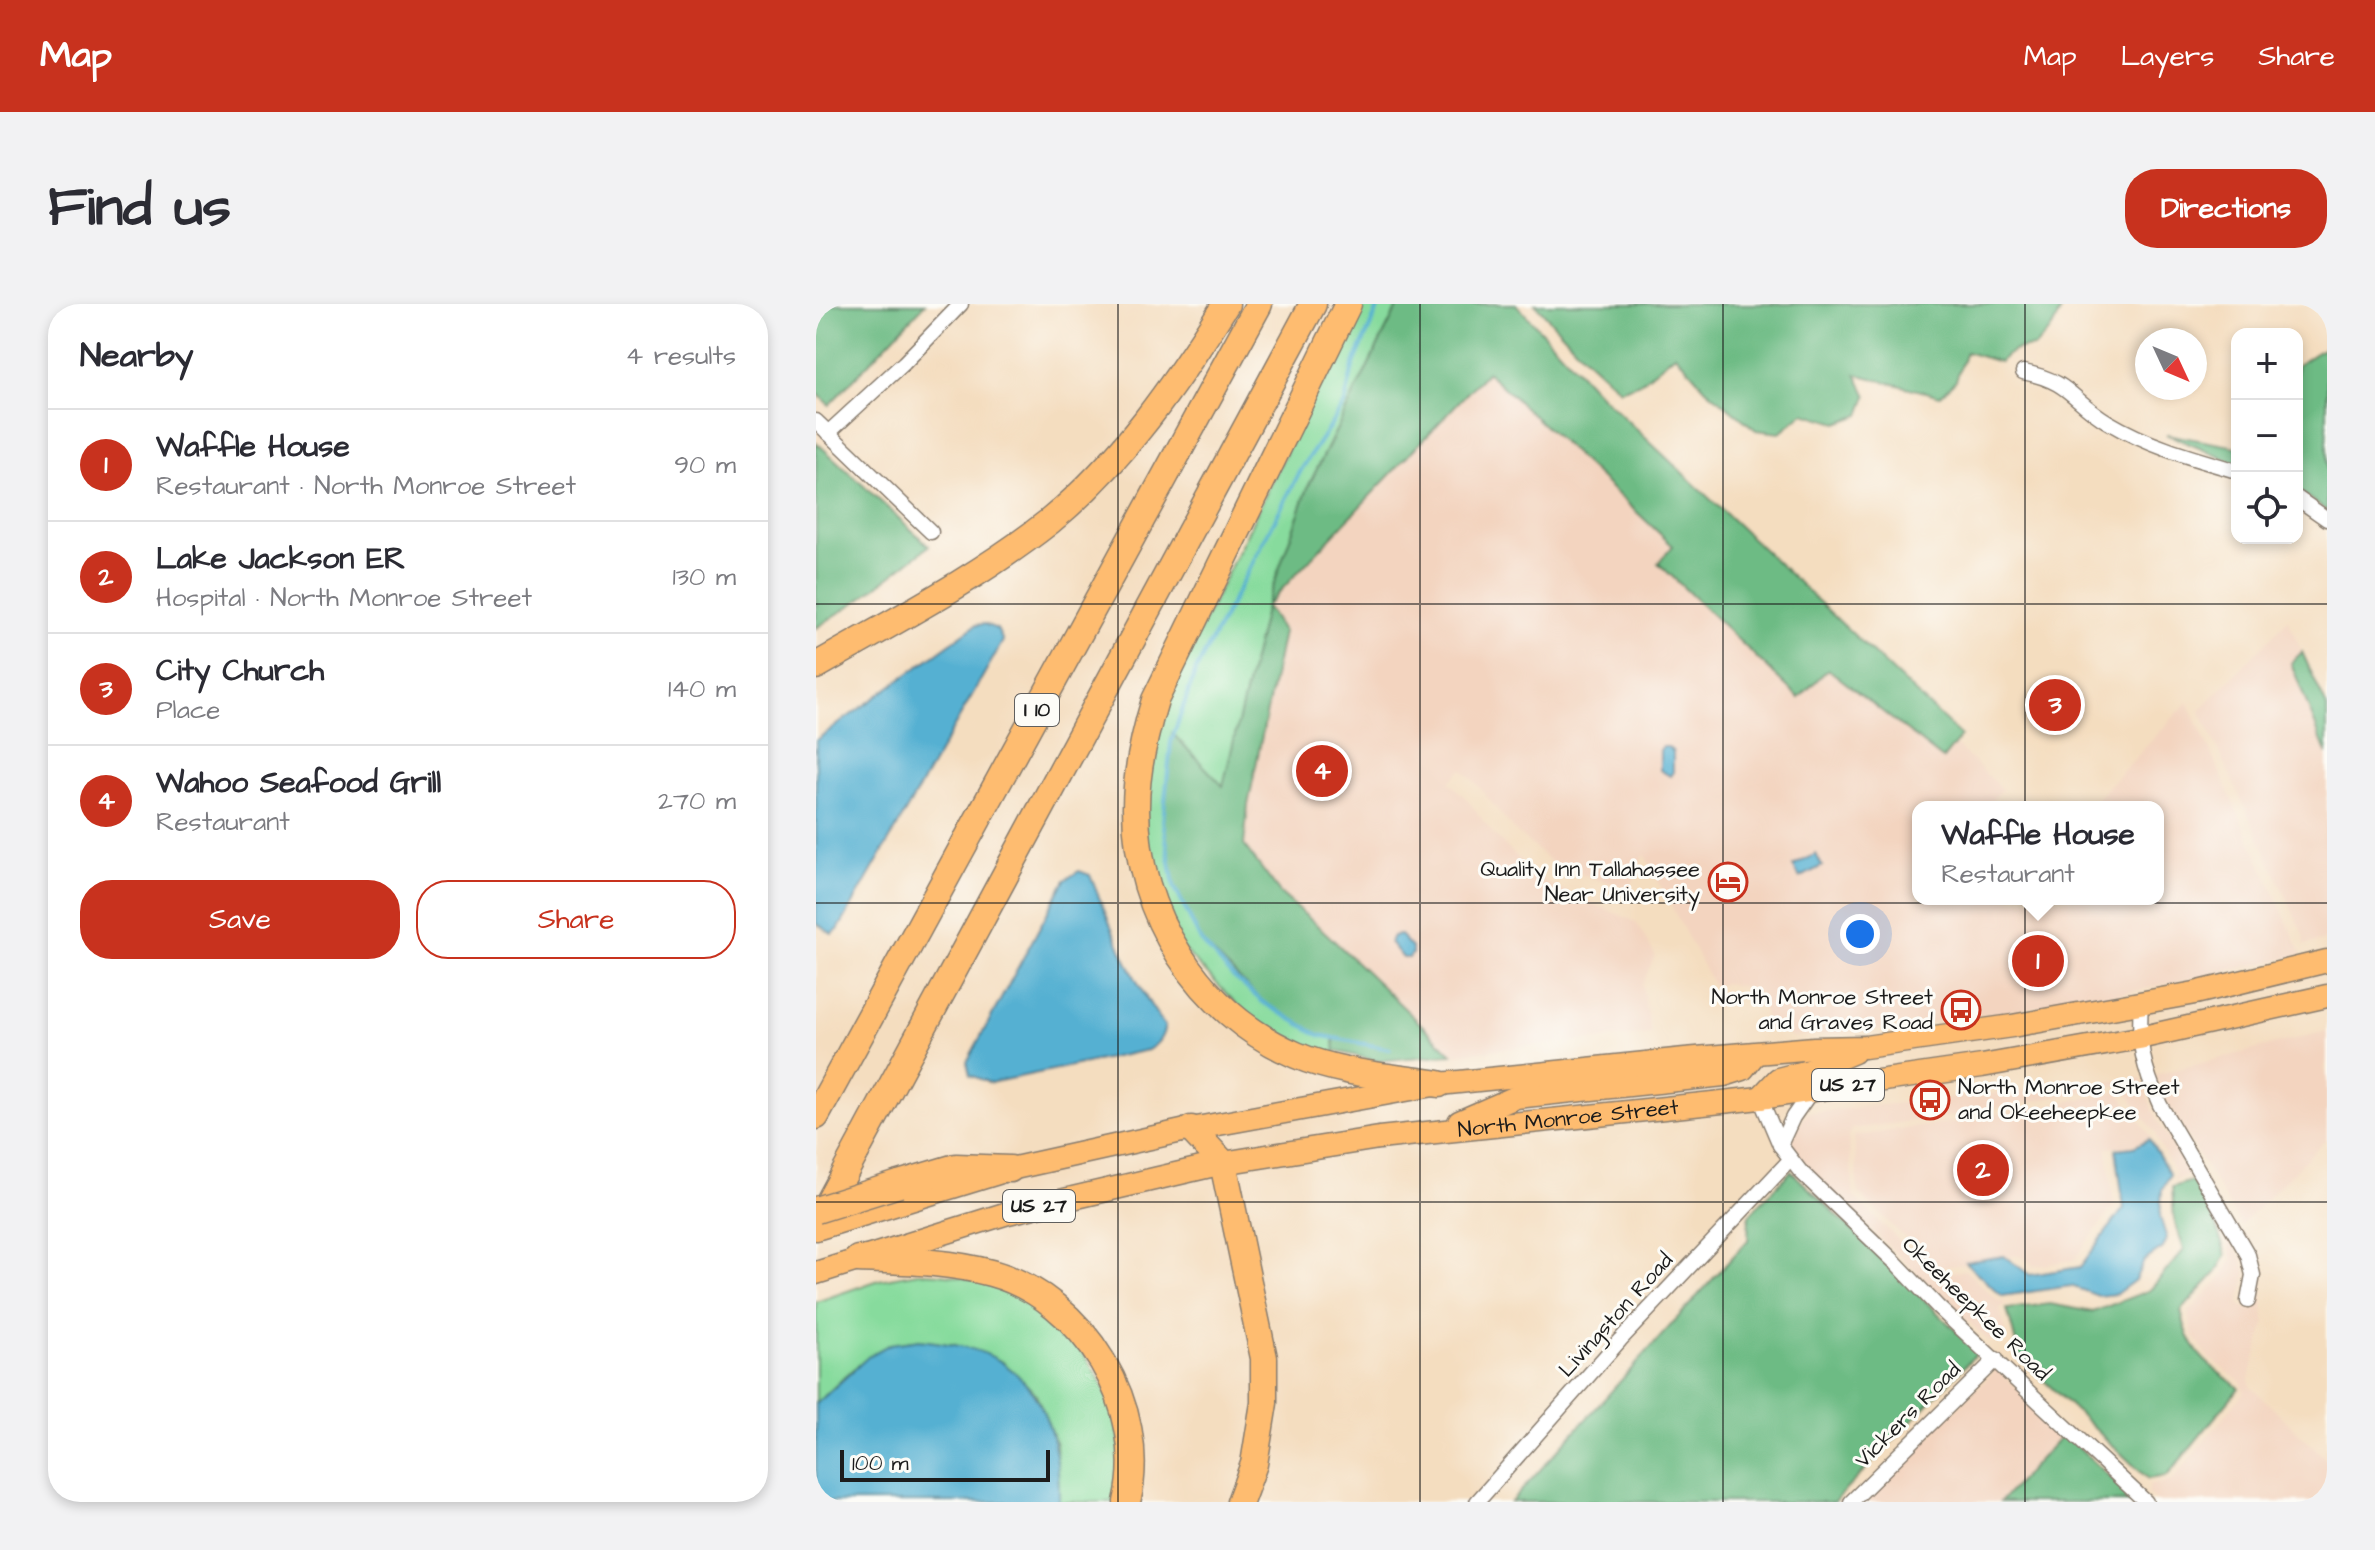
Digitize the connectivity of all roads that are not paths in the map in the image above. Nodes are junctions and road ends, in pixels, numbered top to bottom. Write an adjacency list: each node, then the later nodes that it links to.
1 (961, 304): 8 (street)
2 (1226, 304): 13 (highway)
3 (1259, 304): 23 (highway, I 10)
4 (1313, 304): 32 (highway, I 10)
5 (1348, 304): 20 (highway)
6 (2023, 372): 9 (street)
7 (816, 421): 8 (street)
8 (828, 433): 12 (street)
9 (2231, 469)
10 (2303, 502): 11 (street)
11 (2327, 519)
12 (931, 532)
13 (816, 666)
14 (2327, 961): 16 (main road, US 27)
15 (2327, 996): 17 (main road, North Monroe Street / US 27)
16 (2141, 1003): 17 (street); 18 (main road, US 27)
17 (2139, 1038): 21 (main road, North Monroe Street / US 27); 35 (street)
18 (1865, 1047): 19 (main road, US 27); 22 (main road)
19 (1755, 1054): 20 (main road, US 27); 25 (main road)
20 (1439, 1084): 24 (main road, US 27)
21 (1812, 1090): 22 (main road, North Monroe Street / US 27); 26 (street)
22 (1760, 1098): 25 (main road, North Monroe Street / US 27); 26 (street, Okeeheepkee Road)
23 (816, 1116)
24 (1191, 1129): 28 (highway); 29 (main road, US 27)
25 (1437, 1131): 28 (main road, North Monroe Street / US 27)
26 (1780, 1145): 27 (street, Okeeheepkee Road)
27 (1790, 1160): 36 (street, Okeeheepkee Road); 39 (street, Livingston Road)
28 (1223, 1163): 33 (main road, North Monroe Street / US 27); 38 (highway)
29 (1010, 1169): 30 (highway)
30 (892, 1195): 31 (highway, bridge); 32 (main road)
31 (816, 1210)
32 (816, 1228)
33 (858, 1259): 34 (main road, North Monroe Street / US 27); 37 (highway)
34 (816, 1273)
35 (2248, 1301)
36 (1996, 1359): 40 (street, Vickers Road); 41 (street, Okeeheepkee Road)
37 (1127, 1502)
38 (1240, 1502)
39 (1477, 1502)
40 (1851, 1502)
41 (2146, 1502)

